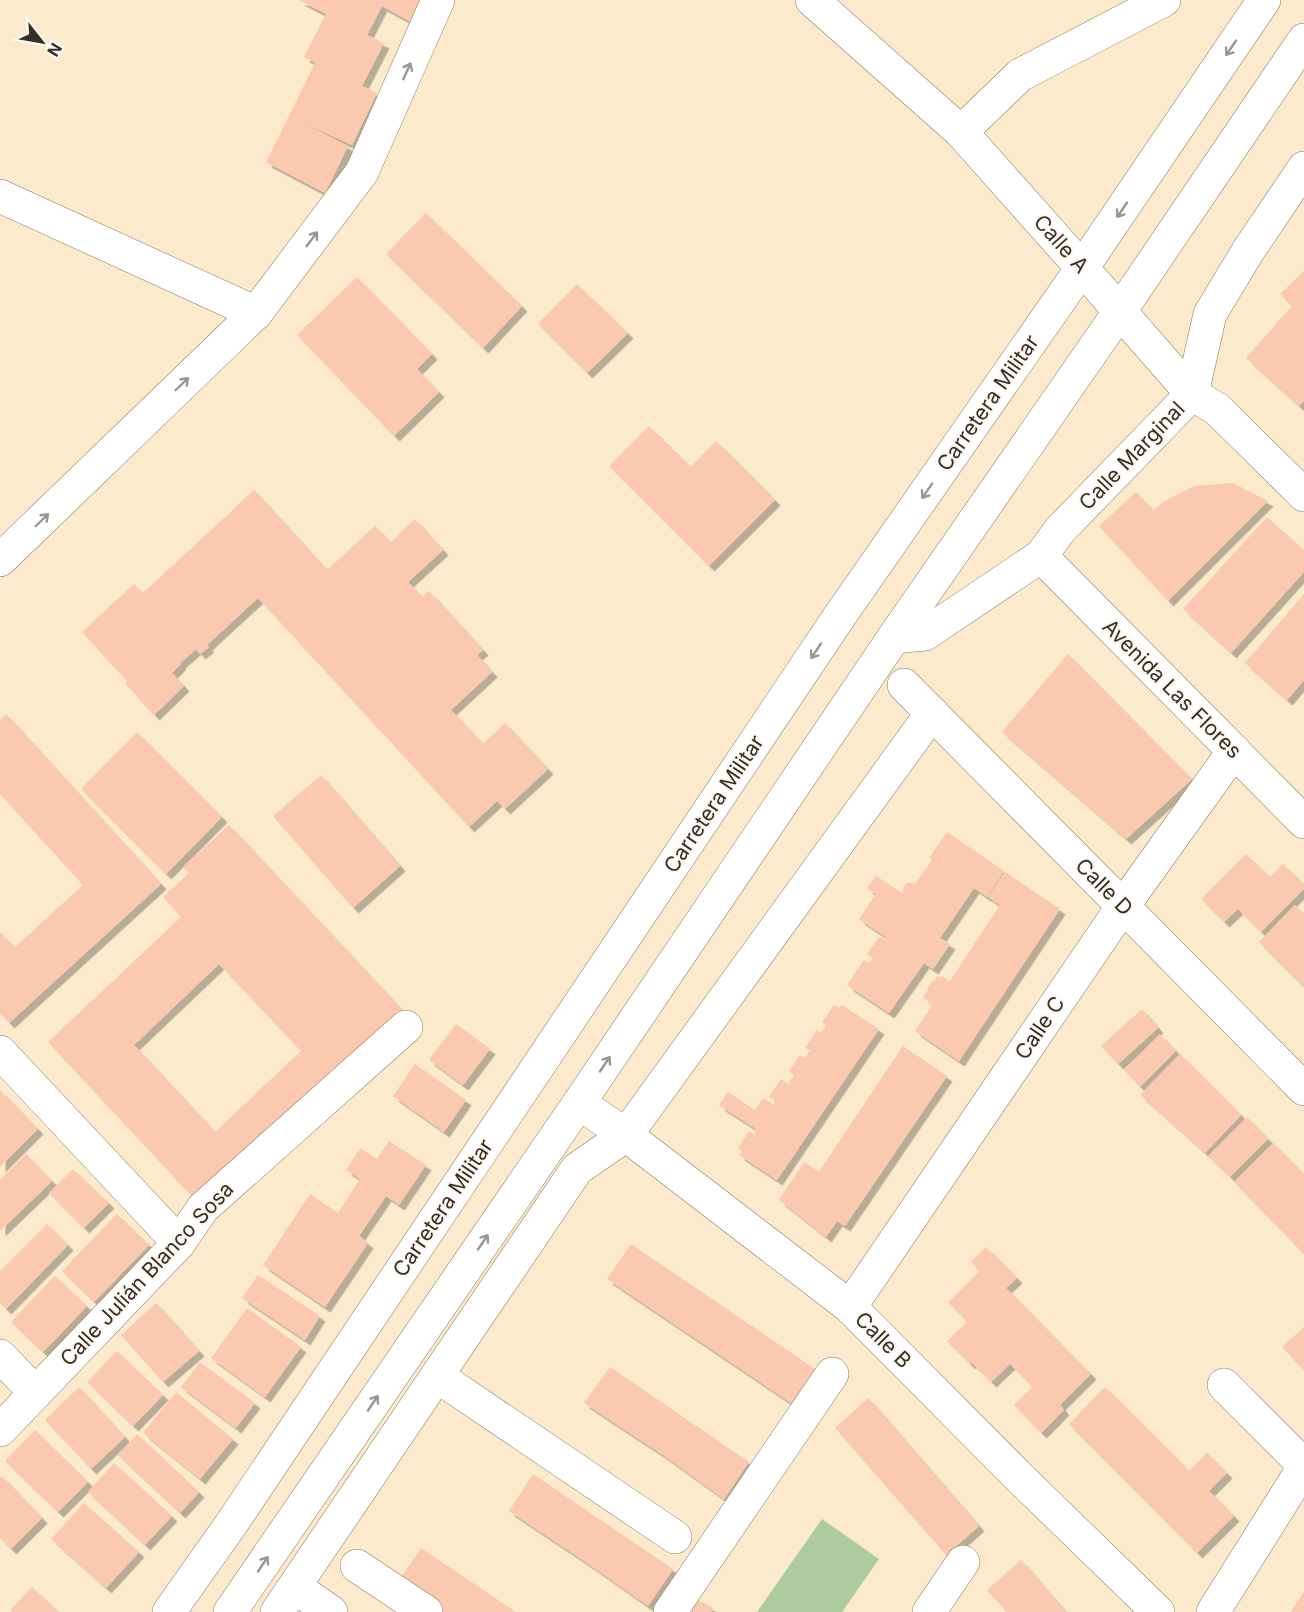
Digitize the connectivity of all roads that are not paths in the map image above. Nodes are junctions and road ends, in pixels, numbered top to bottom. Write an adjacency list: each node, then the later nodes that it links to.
1 (438, 0): 11 (street, one-way to 1)
2 (812, 0): 6 (street, Calle A)
3 (1164, 0): 6 (street)
4 (1264, 0): 9 (street, Carretera Militar, one-way to 9)
5 (1304, 40): 10 (street)
6 (961, 132): 9 (street, Calle A)
7 (1304, 168): 12 (street, Calle Marginal)
8 (0, 196): 11 (street)
9 (1082, 268): 10 (street, Calle A); 40 (street, Carretera Militar, one-way to 40)
10 (1120, 311): 12 (street, Calle A); 16 (street)
11 (256, 313): 15 (street, one-way to 11)
12 (1192, 394): 13 (street, Calle A); 14 (street, Calle Marginal)
13 (1304, 495)
14 (1041, 556): 16 (street, Calle Marginal); 19 (street, Avenida Las Flores)
15 (0, 561)
16 (894, 637): 25 (street, one-way to 16)
17 (904, 685): 18 (street, Calle D)
18 (932, 713): 21 (street, Calle D); 26 (street)
19 (1234, 750): 20 (street, Avenida Las Flores); 21 (street, Calle C)
20 (1304, 822)
21 (1123, 906): 24 (street, Calle D); 28 (street, Calle C)
22 (406, 1026): 27 (street, Calle Julián Blanco Sosa)
23 (0, 1052): 27 (street)
24 (1304, 1089)
25 (579, 1103): 26 (street, Calle B); 41 (street, one-way to 25)
26 (626, 1136): 28 (street, Calle B); 31 (street)
27 (179, 1243): 33 (street, Calle Julián Blanco Sosa)
28 (850, 1308): 46 (street, Calle B)
29 (0, 1356): 33 (street)
30 (832, 1374): 44 (street)
31 (437, 1376): 36 (street); 39 (street)
32 (1224, 1384): 35 (street)
33 (35, 1392): 34 (street, Calle Julián Blanco Sosa)
34 (0, 1430)
35 (1304, 1466): 47 (street)
36 (675, 1537)
37 (963, 1562): 45 (street)
38 (357, 1566): 43 (street)
39 (286, 1600): 42 (street)
40 (169, 1612)
41 (230, 1612)
42 (331, 1612)
43 (426, 1612)
44 (670, 1612)
45 (929, 1612)
46 (1158, 1612)
47 (1213, 1612)

